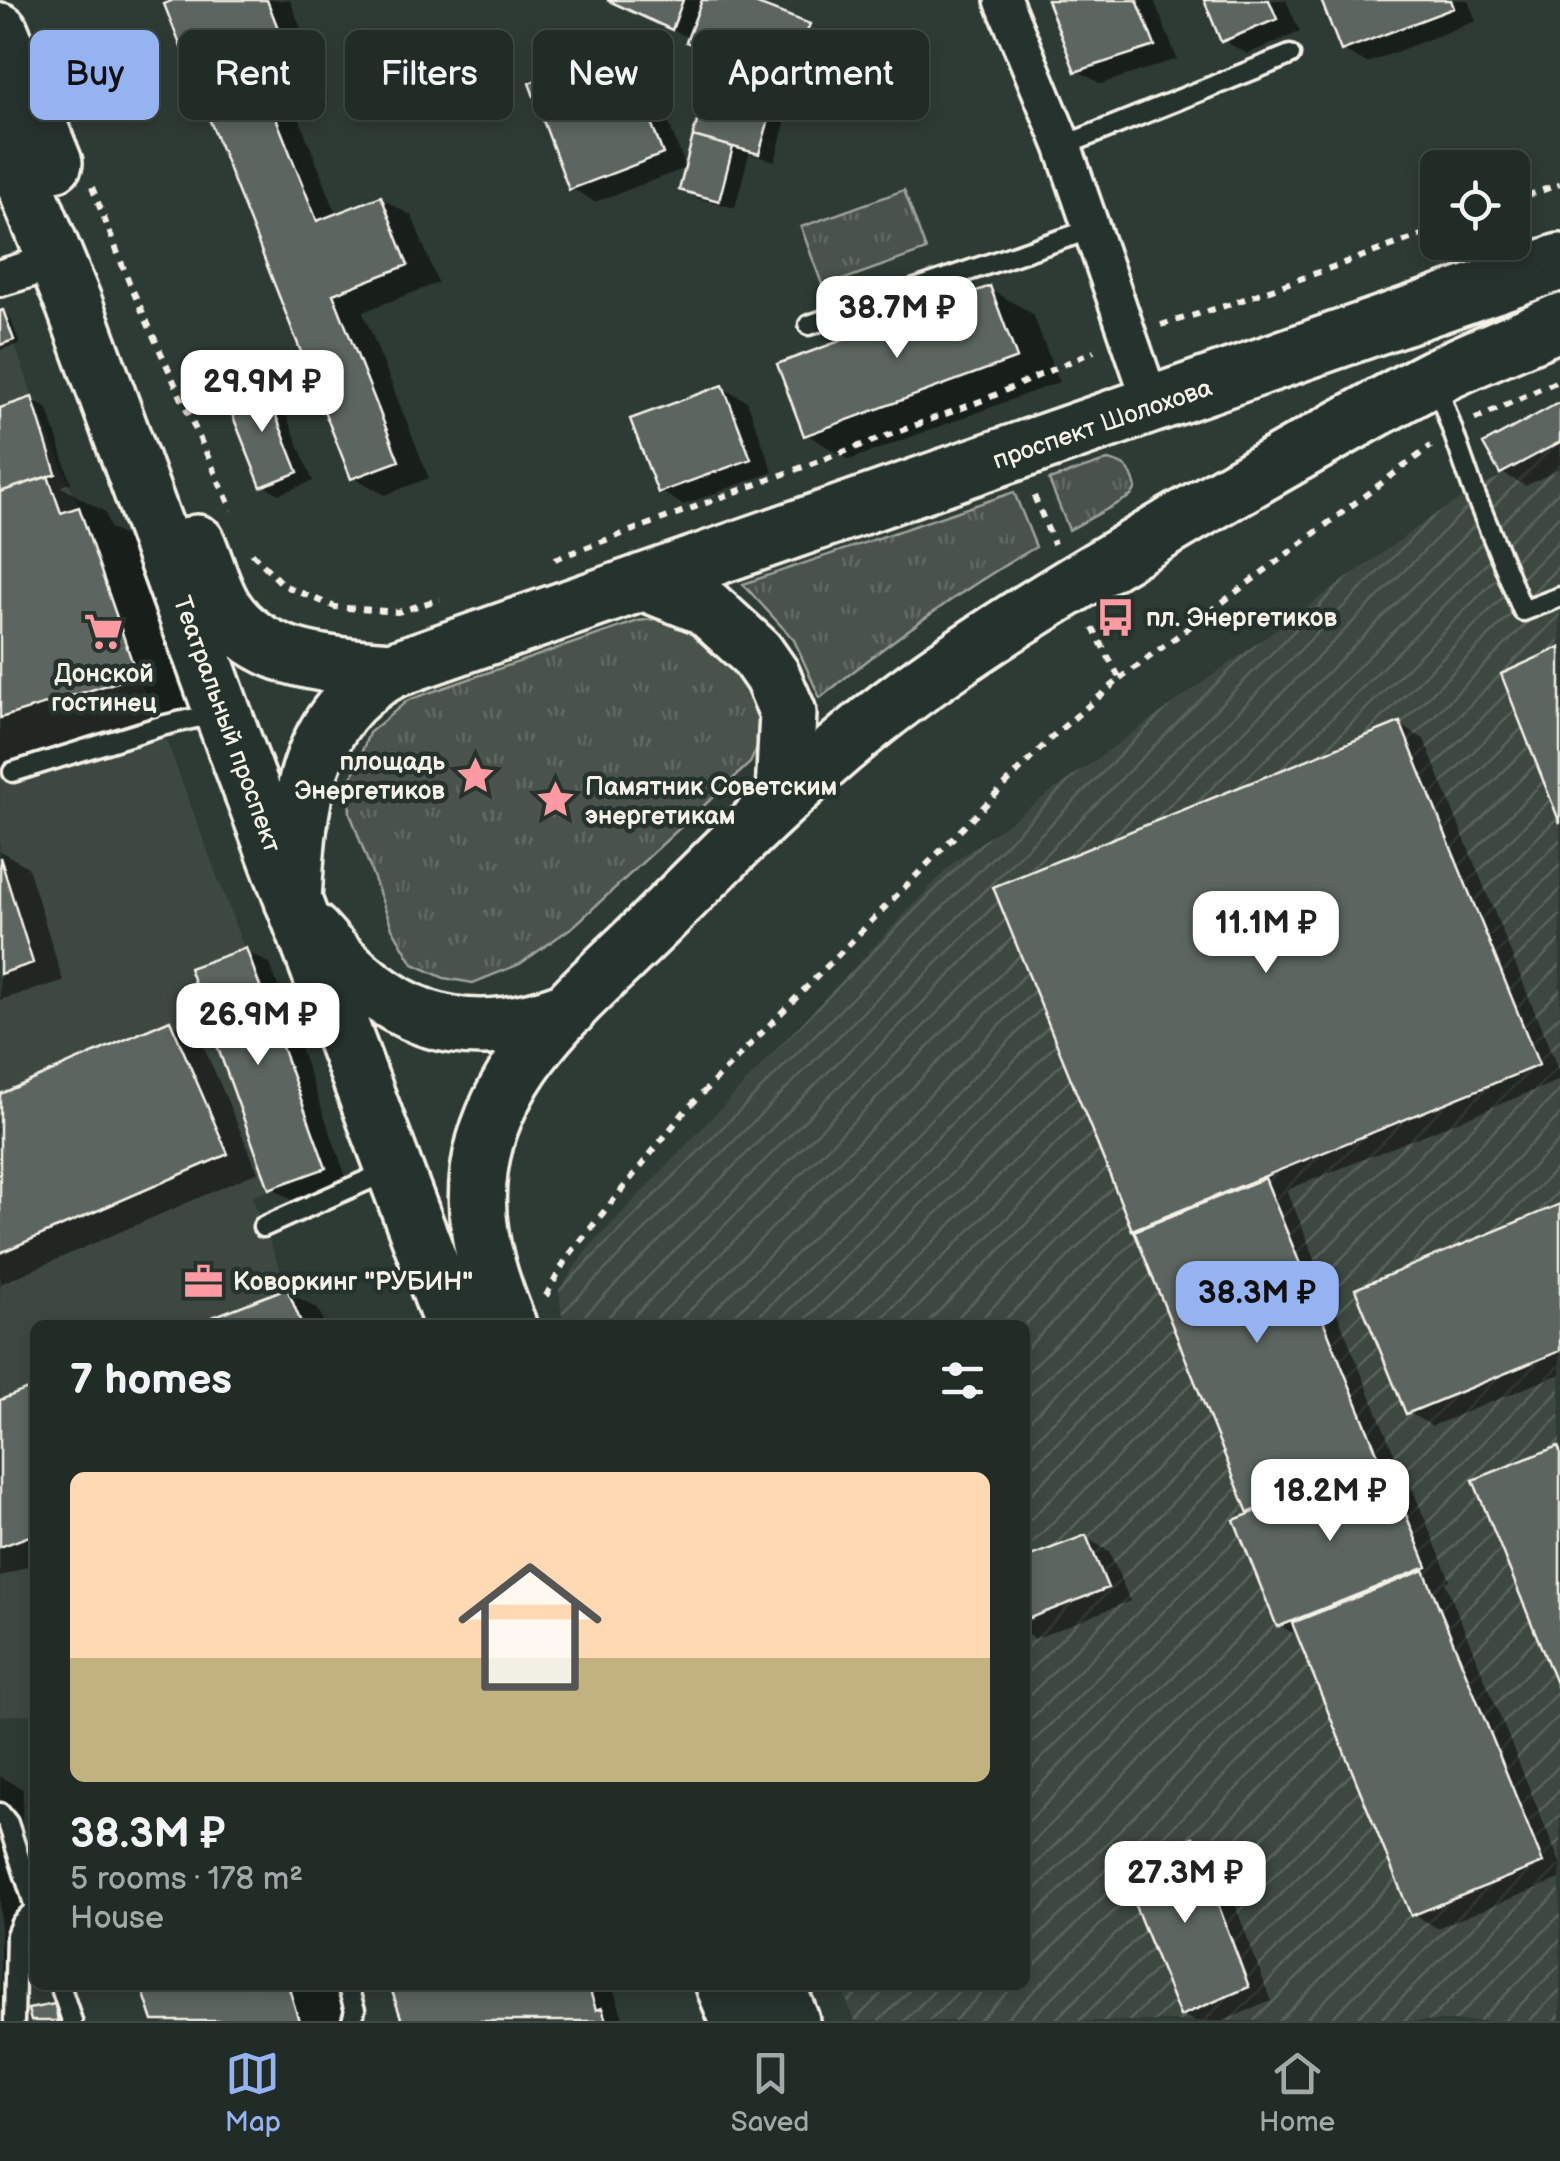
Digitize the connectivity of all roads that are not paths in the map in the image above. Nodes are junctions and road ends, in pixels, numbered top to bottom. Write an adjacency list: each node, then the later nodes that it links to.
1 (1002, 0): 5 (street)
2 (0, 31): 16 (main road, Театральный проспект)
3 (1290, 56): 5 (lane)
4 (0, 124): 7 (main road, Театральный проспект)
5 (1063, 146): 6 (street)
6 (1092, 230): 11 (lane); 13 (street)
7 (57, 261): 9 (street); 17 (main road, Театральный проспект)
8 (1560, 262): 13 (main road, проспект Шолохова)
9 (0, 278)
10 (1560, 322): 12 (main road)
11 (808, 325)
12 (1434, 378): 15 (lane); 19 (main road)
13 (1152, 406): 14 (main road, проспект Шолохова)
14 (644, 582): 16 (main road); 19 (main road)
15 (1560, 598)
16 (392, 670): 20 (main road)
17 (222, 712): 18 (lane); 20 (main road, Театральный проспект)
18 (14, 772)
19 (784, 795): 21 (main road)
20 (296, 908): 21 (main road); 22 (main road, Театральный проспект)
21 (569, 1009): 24 (main road)
22 (394, 1168): 23 (lane); 25 (main road, Театральный проспект)
23 (263, 1227)
24 (522, 1306)
25 (451, 1320)
26 (0, 1814): 27 (lane)
27 (30, 1892)
28 (30, 1913): 33 (lane)
29 (62, 1990): 34 (lane)
30 (350, 1990): 35 (lane)
31 (726, 1990): 36 (main road)
32 (778, 1990): 37 (main road)
33 (14, 2021)
34 (72, 2021)
35 (352, 2021)
36 (739, 2021)
37 (791, 2021)

